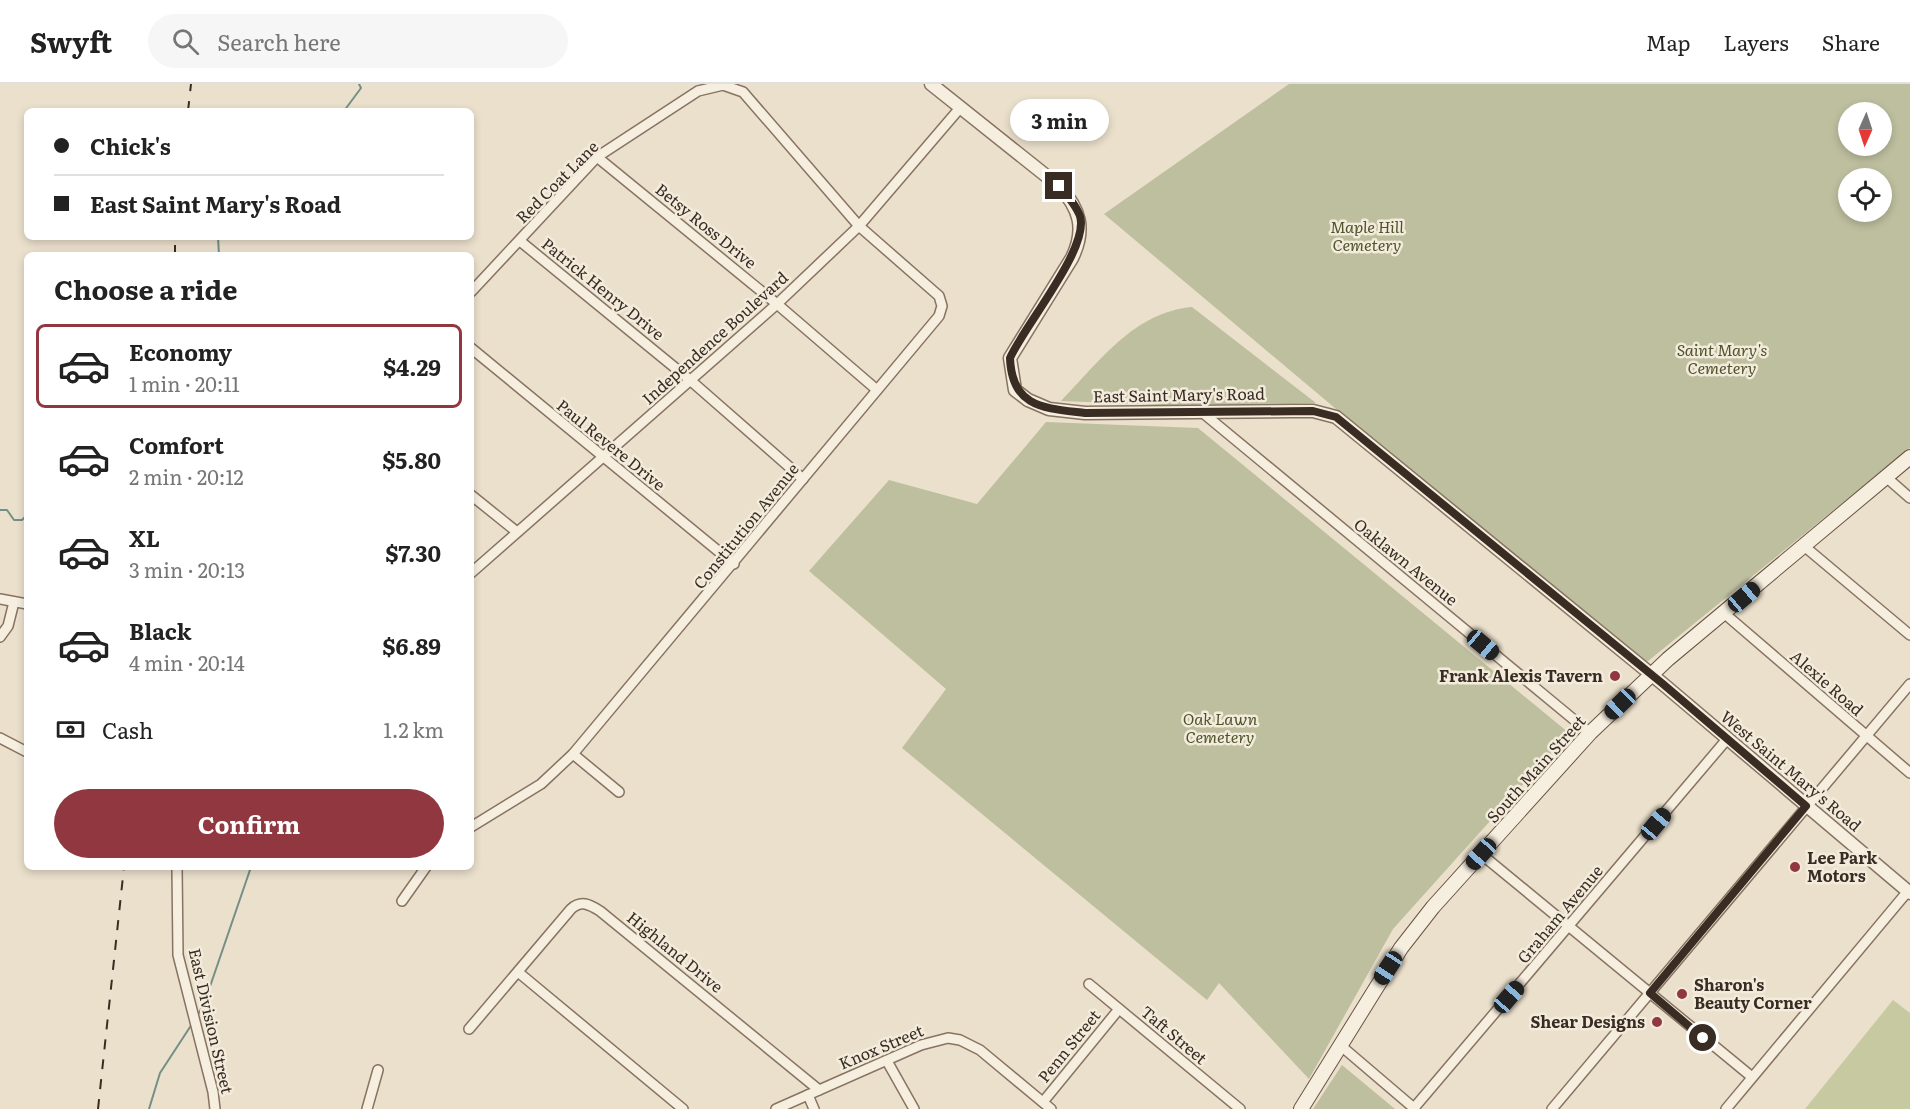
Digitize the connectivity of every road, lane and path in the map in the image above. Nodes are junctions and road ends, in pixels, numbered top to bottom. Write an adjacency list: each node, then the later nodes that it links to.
1 (932, 84): 2 (street, East Saint Mary's Road)
2 (960, 108): 4 (street, Independence Boulevard); 11 (street, East Saint Mary's Road)
3 (597, 157): 4 (street, Red Coat Lane); 5 (street, Red Coat Lane); 7 (street, Betsy Ross Drive)
4 (859, 226): 7 (street, Independence Boulevard); 10 (street, Constitution Avenue)
5 (520, 241): 6 (street, Red Coat Lane); 9 (street, Patrick Henry Drive)
6 (474, 289)
7 (777, 304): 9 (street, Independence Boulevard); 10 (street, Betsy Ross Drive)
8 (474, 351): 13 (street, Paul Revere Drive)
9 (690, 380): 13 (street, Independence Boulevard); 15 (street, Patrick Henry Drive)
10 (877, 390): 15 (street, Constitution Avenue)
11 (1203, 413): 28 (street, East Saint Mary's Road); 30 (street, Oaklawn Avenue)
12 (1910, 457): 14 (main road, South Main Street)
13 (602, 458): 18 (street, Independence Boulevard); 20 (street, Paul Revere Drive)
14 (1886, 477): 17 (street); 19 (main road, South Main Street)
15 (803, 479): 20 (street, Constitution Avenue)
16 (474, 497): 18 (street)
17 (1910, 498)
18 (517, 532): 21 (street, Independence Boulevard)
19 (1804, 546): 25 (main road, South Main Street); 26 (street)
20 (734, 564): 35 (street, Constitution Avenue)
21 (474, 570)
22 (0, 599): 23 (street)
23 (14, 602): 24 (street); 27 (street)
24 (24, 604)
25 (1725, 614): 28 (main road, South Main Street); 31 (street, Alexie Road)
26 (1910, 635)
27 (0, 637)
28 (1650, 675): 30 (main road, South Main Street); 33 (street, West Saint Mary's Road)
29 (1910, 684): 31 (street)
30 (1590, 733): 40 (main road, South Main Street)
31 (1866, 736): 36 (street, Alexie Road); 38 (street)
32 (0, 738): 34 (street)
33 (1728, 738): 38 (street, West Saint Mary's Road); 45 (street, Graham Avenue)
34 (24, 750)
35 (573, 754): 37 (street); 39 (street, Constitution Avenue)
36 (1910, 773)
37 (619, 792)
38 (1806, 806): 43 (street, West Saint Mary's Road); 48 (street)
39 (474, 825)
40 (1481, 854): 45 (street); 51 (main road, South Main Street)
41 (177, 870): 58 (street, East Division Street)
42 (424, 870): 44 (street)
43 (1909, 892): 54 (street)
44 (402, 901)
45 (1569, 927): 48 (street); 67 (street, Graham Avenue)
46 (518, 972): 50 (street, Highland Drive); 55 (street, Highland Drive); 60 (street)
47 (1089, 984): 49 (street, Taft Street)
48 (1650, 993): 54 (street); 68 (street)
49 (1119, 1009): 57 (street, Penn Street); 65 (street, Taft Street)
50 (469, 1029)
51 (1340, 1045): 66 (main road, South Main Street); 67 (street)
52 (888, 1061): 55 (street, Knox Street); 57 (street, Knox Street); 63 (street)
53 (378, 1070): 59 (street)
54 (1752, 1077): 69 (street)
55 (819, 1090): 56 (street, Knox Street)
56 (808, 1095): 61 (street, Knox Street); 62 (street)
57 (1043, 1102): 64 (street, Knox Street)
58 (215, 1109)
59 (368, 1109)
60 (683, 1109)
61 (776, 1109)
62 (814, 1109)
63 (914, 1109)
64 (1052, 1109)
65 (1240, 1109)
66 (1301, 1109)
67 (1414, 1109)
68 (1552, 1109)
69 (1726, 1109)

